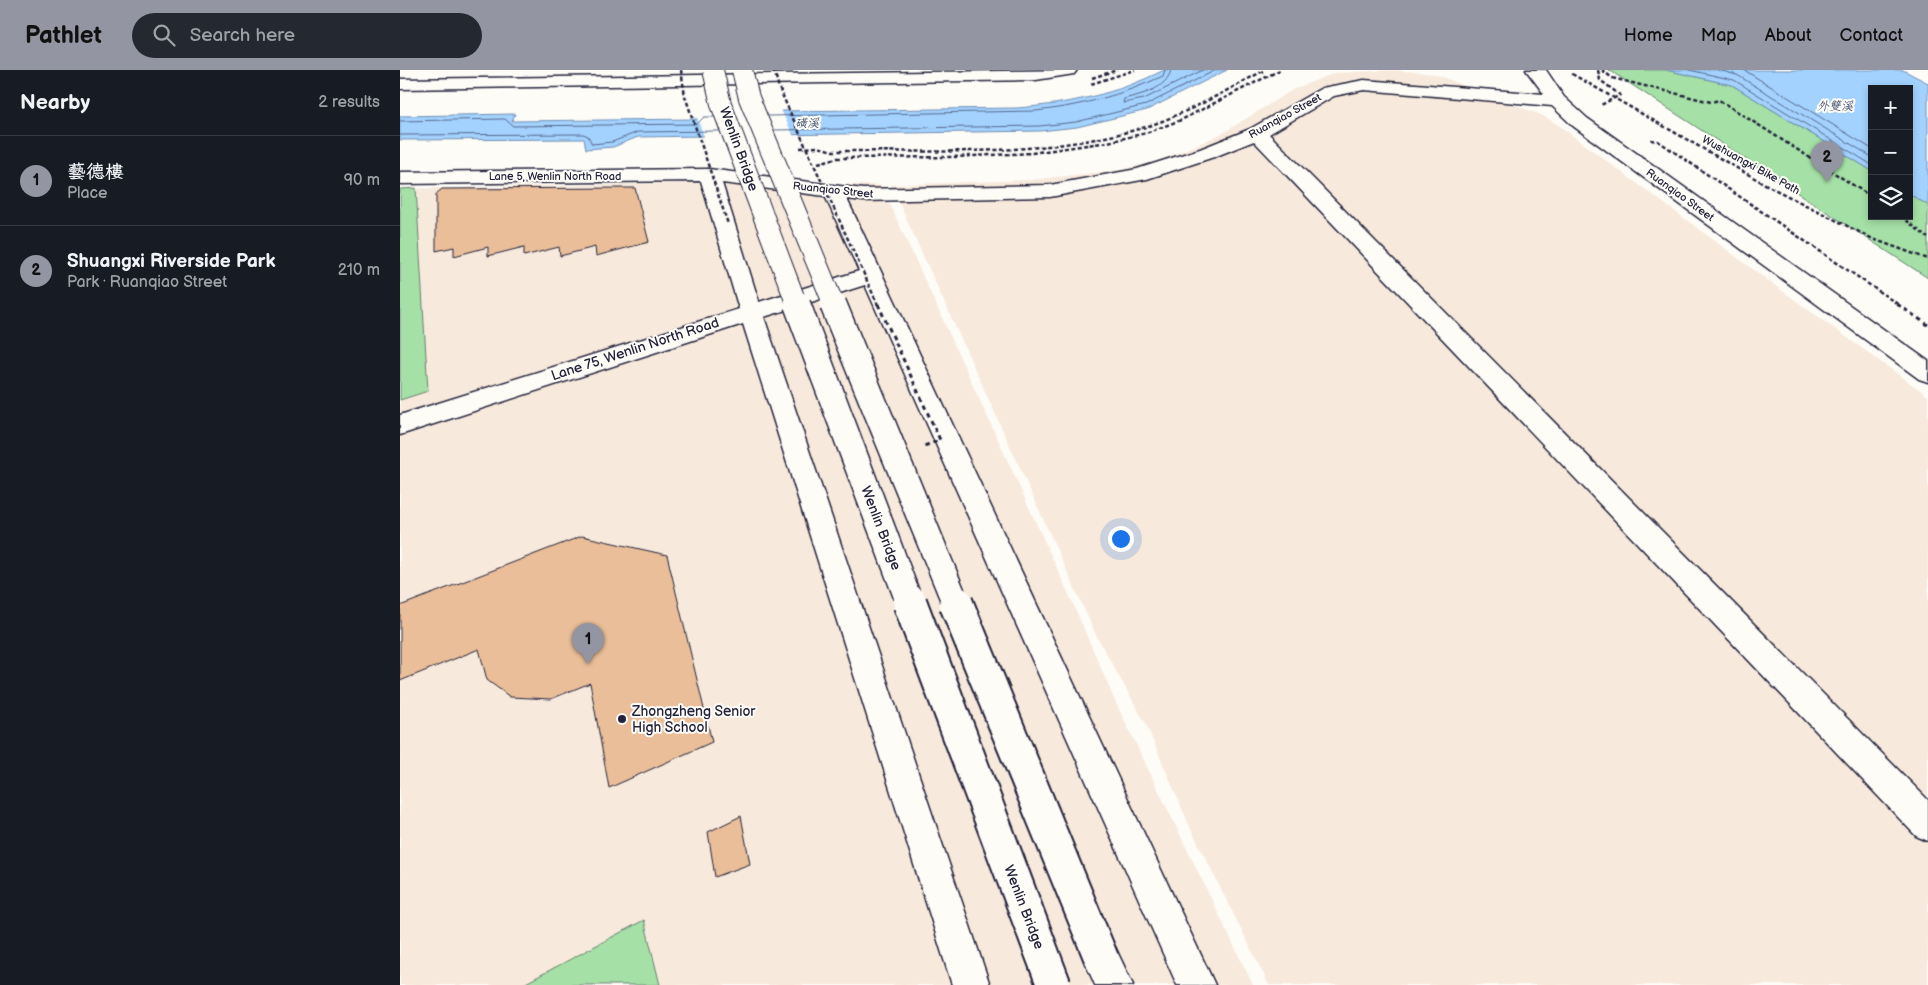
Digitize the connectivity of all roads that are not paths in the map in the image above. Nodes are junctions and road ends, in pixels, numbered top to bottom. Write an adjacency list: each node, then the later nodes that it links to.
1 (1068, 70): 5 (street)
2 (1537, 71): 7 (street)
3 (728, 72): 4 (street); 5 (street); 17 (street, Wenlin Bridge, bridge); 19 (street, Wenlin Bridge, bridge)
4 (677, 73): 6 (street)
5 (790, 74)
6 (400, 84)
7 (1557, 101): 8 (street, Ruanqiao Street); 14 (street, Ruanqiao Street)
8 (1257, 133): 11 (street, Ruanqiao Street); 16 (street)
9 (709, 164): 10 (street, Lane 5, Wenlin North Road); 11 (street, Ruanqiao Street); 13 (street)
10 (400, 178)
11 (833, 191): 12 (street)
12 (871, 275): 13 (street, Lane 75, Wenlin North Road); 20 (street)
13 (751, 312): 15 (street, Lane 75, Wenlin North Road); 18 (street)
14 (1928, 373)
15 (400, 425)
16 (1928, 824)
17 (1108, 972)
18 (970, 985)
19 (1054, 985)
20 (1196, 985)

